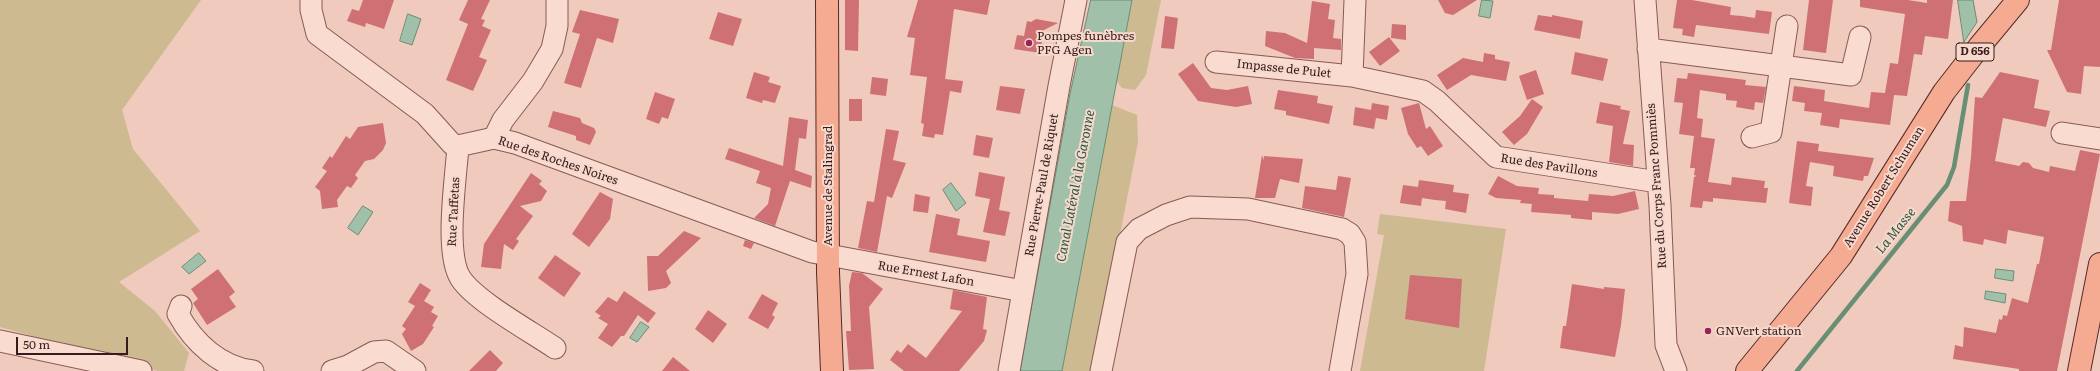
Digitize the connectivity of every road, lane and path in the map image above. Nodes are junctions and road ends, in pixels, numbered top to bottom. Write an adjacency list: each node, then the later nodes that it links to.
1 (312, 0): 18 (street)
2 (556, 0): 16 (street)
3 (827, 0): 20 (main road, Avenue de Stalingrad)
4 (1076, 0): 22 (street, Rue Pierre-Paul de Riquet)
5 (1355, 0): 13 (street)
6 (1645, 0): 10 (street, Rue du Corps Franc Pommiès)
7 (2013, 6): 35 (main road, Avenue Robert Schuman / D 656)
8 (1786, 26): 12 (street)
9 (1860, 37): 12 (street)
10 (1648, 50): 12 (street); 19 (street, Rue du Corps Franc Pommiès)
11 (1216, 62): 13 (street, Impasse de Pulet)
12 (1781, 66): 15 (street)
13 (1352, 76): 19 (street, Rue des Pavillons)
14 (2062, 133): 17 (street)
15 (1752, 137)
16 (494, 138): 18 (street, Rue des Roches Noires); 20 (street, Rue des Roches Noires)
17 (2100, 139)
18 (458, 146): 25 (street, Rue Taffetas)
19 (1658, 182): 34 (street, Rue du Corps Franc Pommiès)
20 (829, 256): 22 (street, Rue Ernest Lafon); 30 (main road, Avenue de Stalingrad)
21 (2100, 264): 36 (main road)
22 (1023, 291): 31 (street, Rue Pierre-Paul de Riquet)
23 (181, 306): 27 (street)
24 (0, 341): 26 (street)
25 (555, 348)
26 (141, 371)
27 (253, 371)
28 (332, 371): 29 (street)
29 (415, 371)
30 (832, 371)
31 (1009, 371)
32 (1101, 371): 33 (street)
33 (1340, 371)
34 (1676, 371)
35 (1747, 371)
36 (2079, 371)

